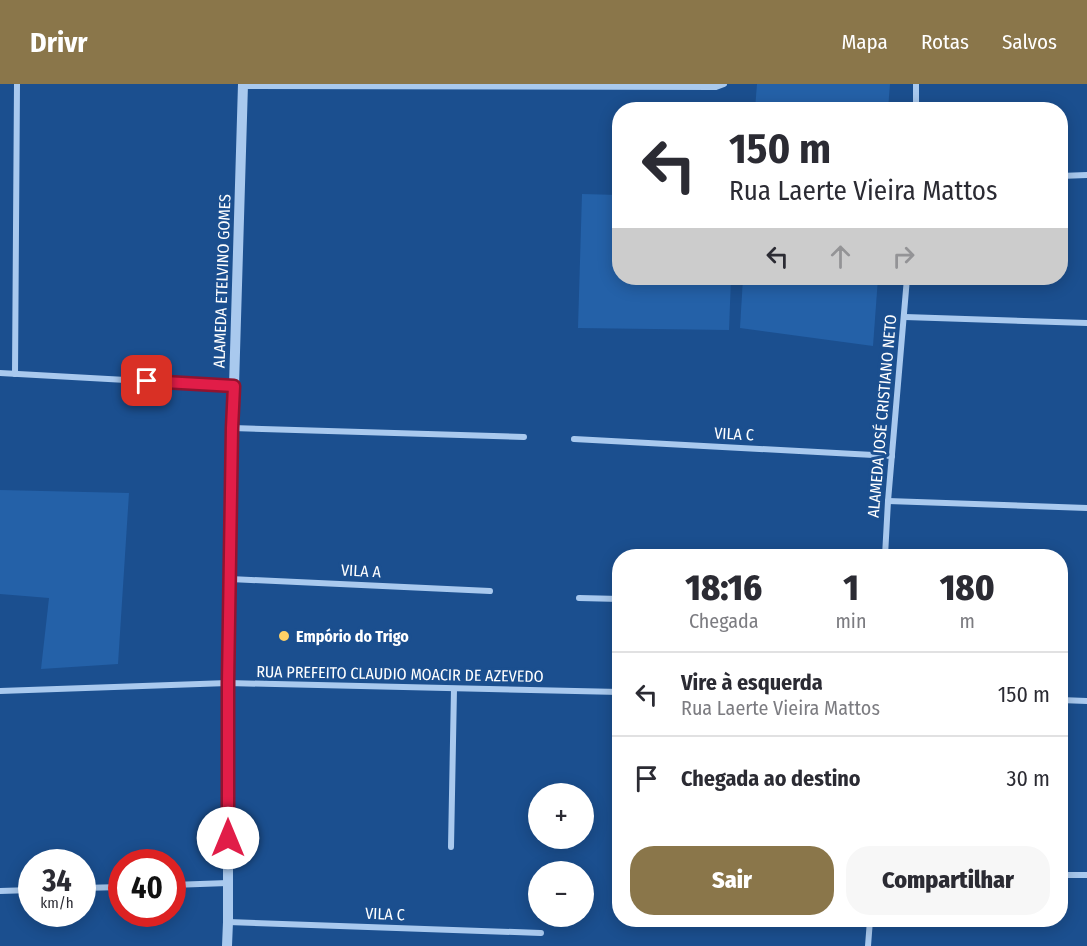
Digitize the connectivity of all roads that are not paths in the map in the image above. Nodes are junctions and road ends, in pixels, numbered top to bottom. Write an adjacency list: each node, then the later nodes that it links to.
1 (18, 84): 12 (street)
2 (724, 84): 4 (street)
3 (916, 84): 5 (street)
4 (243, 85): 13 (street, ALAMEDA ETELVINO GOMES)
5 (916, 102)
6 (1087, 175): 7 (street)
7 (1068, 176)
8 (907, 285): 9 (street, ALAMEDA JOSÉ CRISTIANO NETO)
9 (904, 317): 10 (street); 17 (street, ALAMEDA JOSÉ CRISTIANO NETO)
10 (1087, 324)
11 (0, 373): 12 (street)
12 (15, 374): 13 (street)
13 (234, 386): 14 (street, ALAMEDA ETELVINO GOMES)
14 (232, 428): 15 (street); 21 (street, ALAMEDA ETELVINO GOMES)
15 (524, 437)
16 (574, 439): 17 (street, VILA C)
17 (892, 456): 18 (street, ALAMEDA JOSÉ CRISTIANO NETO)
18 (888, 501): 19 (street); 20 (street, ALAMEDA JOSÉ CRISTIANO NETO)
19 (1087, 508)
20 (885, 549)
21 (230, 579): 22 (street, VILA A); 25 (street, ALAMEDA ETELVINO GOMES)
22 (490, 591)
23 (579, 598): 24 (street)
24 (612, 599)
25 (228, 683): 26 (street, RUA PREFEITO CLAUDIO MOACIR DE AZEVEDO); 27 (street, RUA PREFEITO CLAUDIO MOACIR DE AZEVEDO); 34 (street, ALAMEDA ETELVINO GOMES)
26 (454, 689): 28 (street, RUA PREFEITO CLAUDIO MOACIR DE AZEVEDO); 31 (street)
27 (0, 691)
28 (612, 692)
29 (1068, 700): 30 (street)
30 (1087, 701)
31 (451, 847)
32 (1068, 875): 33 (street)
33 (1087, 875)
34 (228, 883): 35 (street); 38 (street, ALAMEDA ETELVINO GOMES)
35 (186, 884)
36 (18, 890): 37 (street)
37 (0, 891)
38 (228, 922): 40 (street, VILA C); 41 (street, ALAMEDA ETELVINO GOMES)
39 (869, 927): 42 (street)
40 (542, 933)
41 (227, 946)
42 (868, 946)

